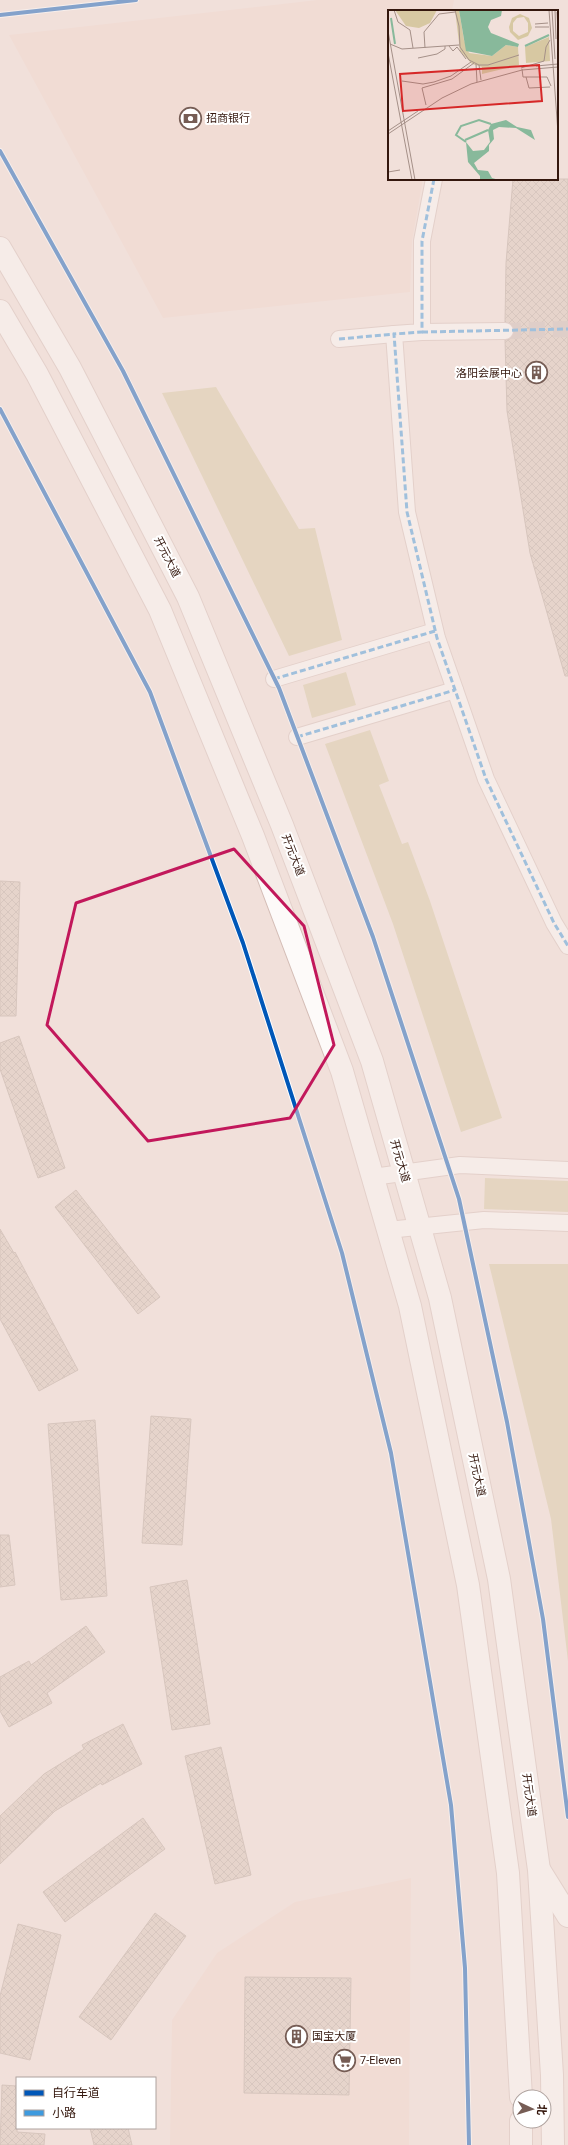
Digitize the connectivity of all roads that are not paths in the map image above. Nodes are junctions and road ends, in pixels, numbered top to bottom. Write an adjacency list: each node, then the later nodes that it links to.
1 (434, 180): 5 (street)
2 (0, 248): 14 (main road, 开元大道)
3 (0, 311): 15 (main road)
4 (505, 331): 5 (street)
5 (422, 332): 6 (street)
6 (394, 334): 7 (street); 8 (street)
7 (339, 339)
8 (435, 631): 9 (street); 10 (street)
9 (274, 679)
10 (455, 690): 11 (street); 12 (street)
11 (297, 738)
12 (568, 946)
13 (568, 1170): 14 (street)
14 (404, 1173): 15 (street); 17 (main road, 开元大道)
15 (373, 1177): 18 (main road)
16 (568, 1223): 17 (street)
17 (419, 1226): 18 (street); 19 (main road, 开元大道)
18 (388, 1230): 21 (main road)
19 (539, 1870): 20 (main road); 24 (main road, 开元大道)
20 (568, 1916)
21 (521, 2089)
22 (521, 2129): 23 (main road)
23 (521, 2145)
24 (553, 2145)

